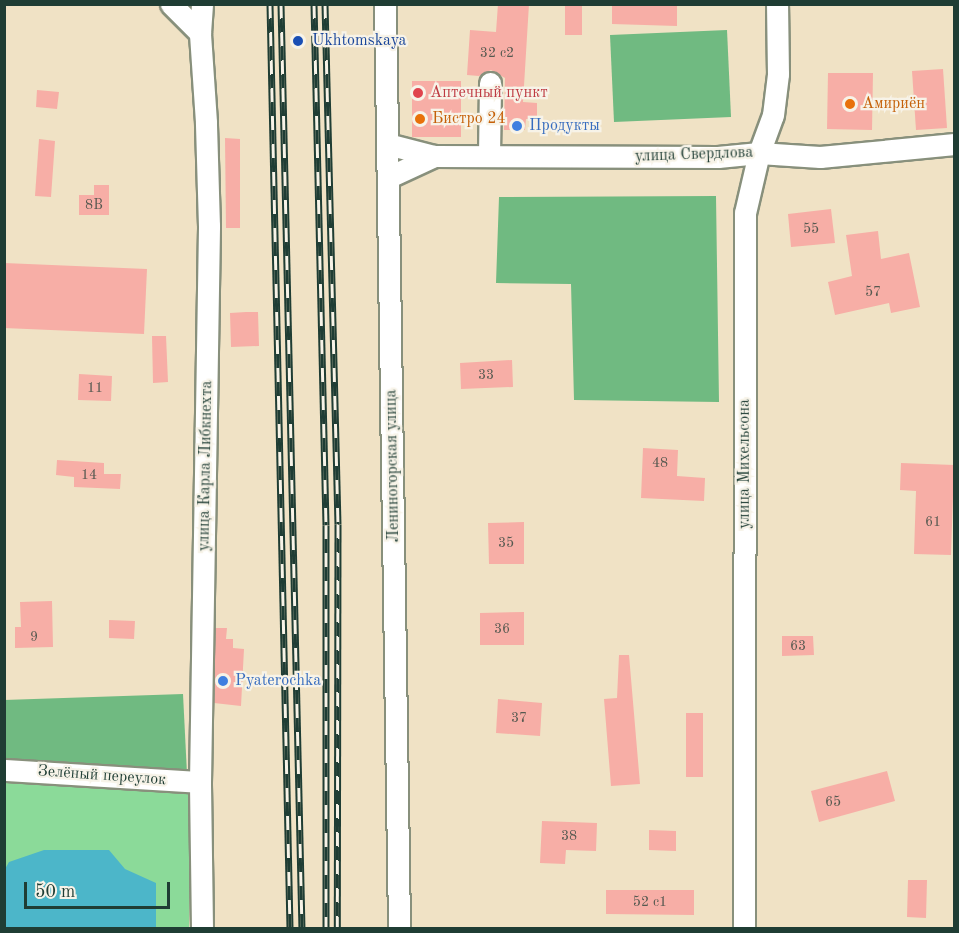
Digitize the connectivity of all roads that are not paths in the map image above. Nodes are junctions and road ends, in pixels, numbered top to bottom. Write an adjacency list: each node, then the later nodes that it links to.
1 (171, 4): 5 (street)
2 (202, 4): 5 (street, улица Карла Либкнехта)
3 (385, 4): 7 (street, Лениногорская улица)
4 (777, 4): 9 (street, улица Михельсона)
5 (200, 33): 14 (street, улица Карла Либкнехта)
6 (490, 83): 11 (street)
7 (387, 144): 10 (street, улица Свердлова); 12 (street, Лениногорская улица)
8 (954, 144): 9 (street, улица Свердлова)
9 (759, 153): 11 (street, улица Свердлова); 17 (street, улица Михельсона)
10 (434, 156): 11 (street, улица Свердлова); 12 (street, улица Свердлова)
11 (489, 156)
12 (388, 177): 16 (street, Лениногорская улица)
13 (4, 770): 14 (street, Зелёный переулок)
14 (200, 782): 15 (street, улица Карла Либкнехта)
15 (202, 928)
16 (399, 928)
17 (744, 928)

